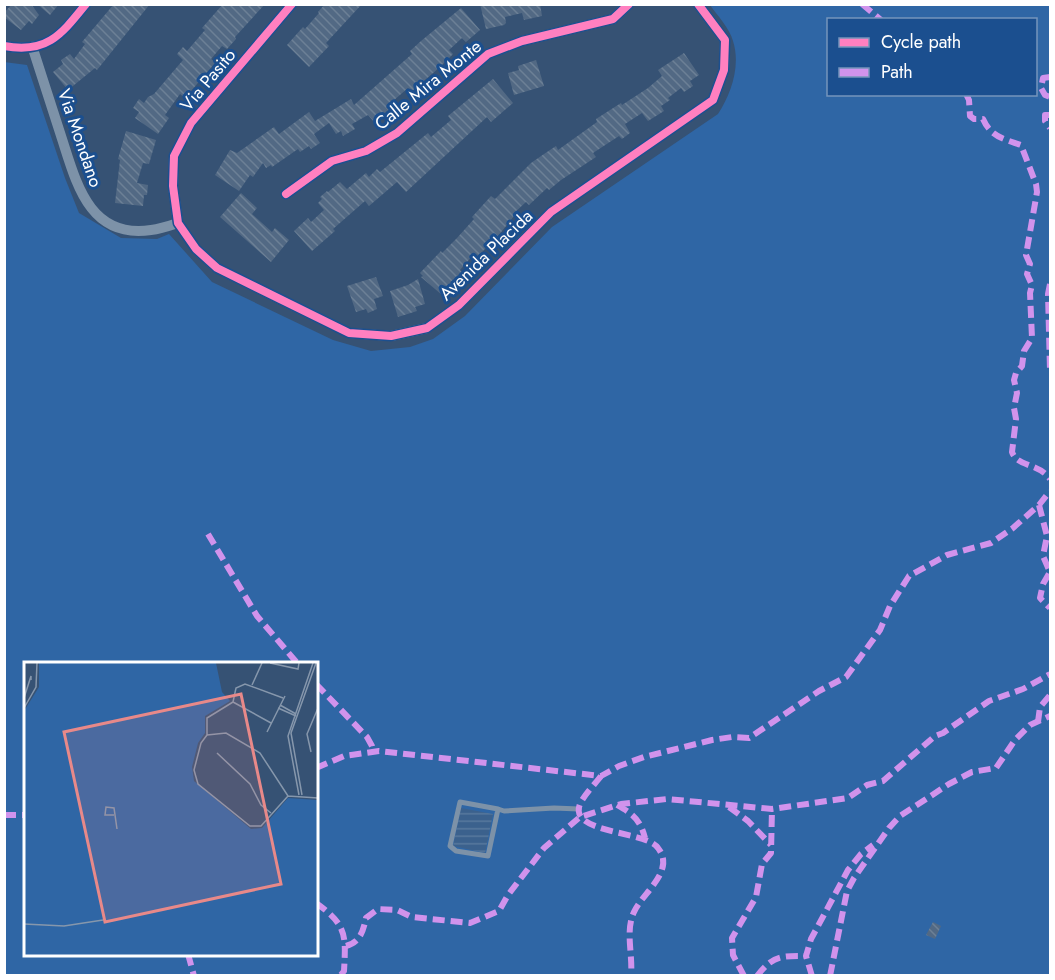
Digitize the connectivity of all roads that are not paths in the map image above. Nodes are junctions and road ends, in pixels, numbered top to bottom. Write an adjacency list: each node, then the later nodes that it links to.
1 (86, 4): 6 (street)
2 (292, 4): 8 (street, Via Pasito)
3 (629, 4): 7 (street, Calle Mira Monte)
4 (698, 4): 8 (street, Avenida Placida)
5 (4, 46): 6 (street)
6 (33, 49): 8 (street, Via Mondano)
7 (286, 194)
8 (178, 223)
9 (579, 809): 10 (lane)
10 (498, 810): 10 (lane)

